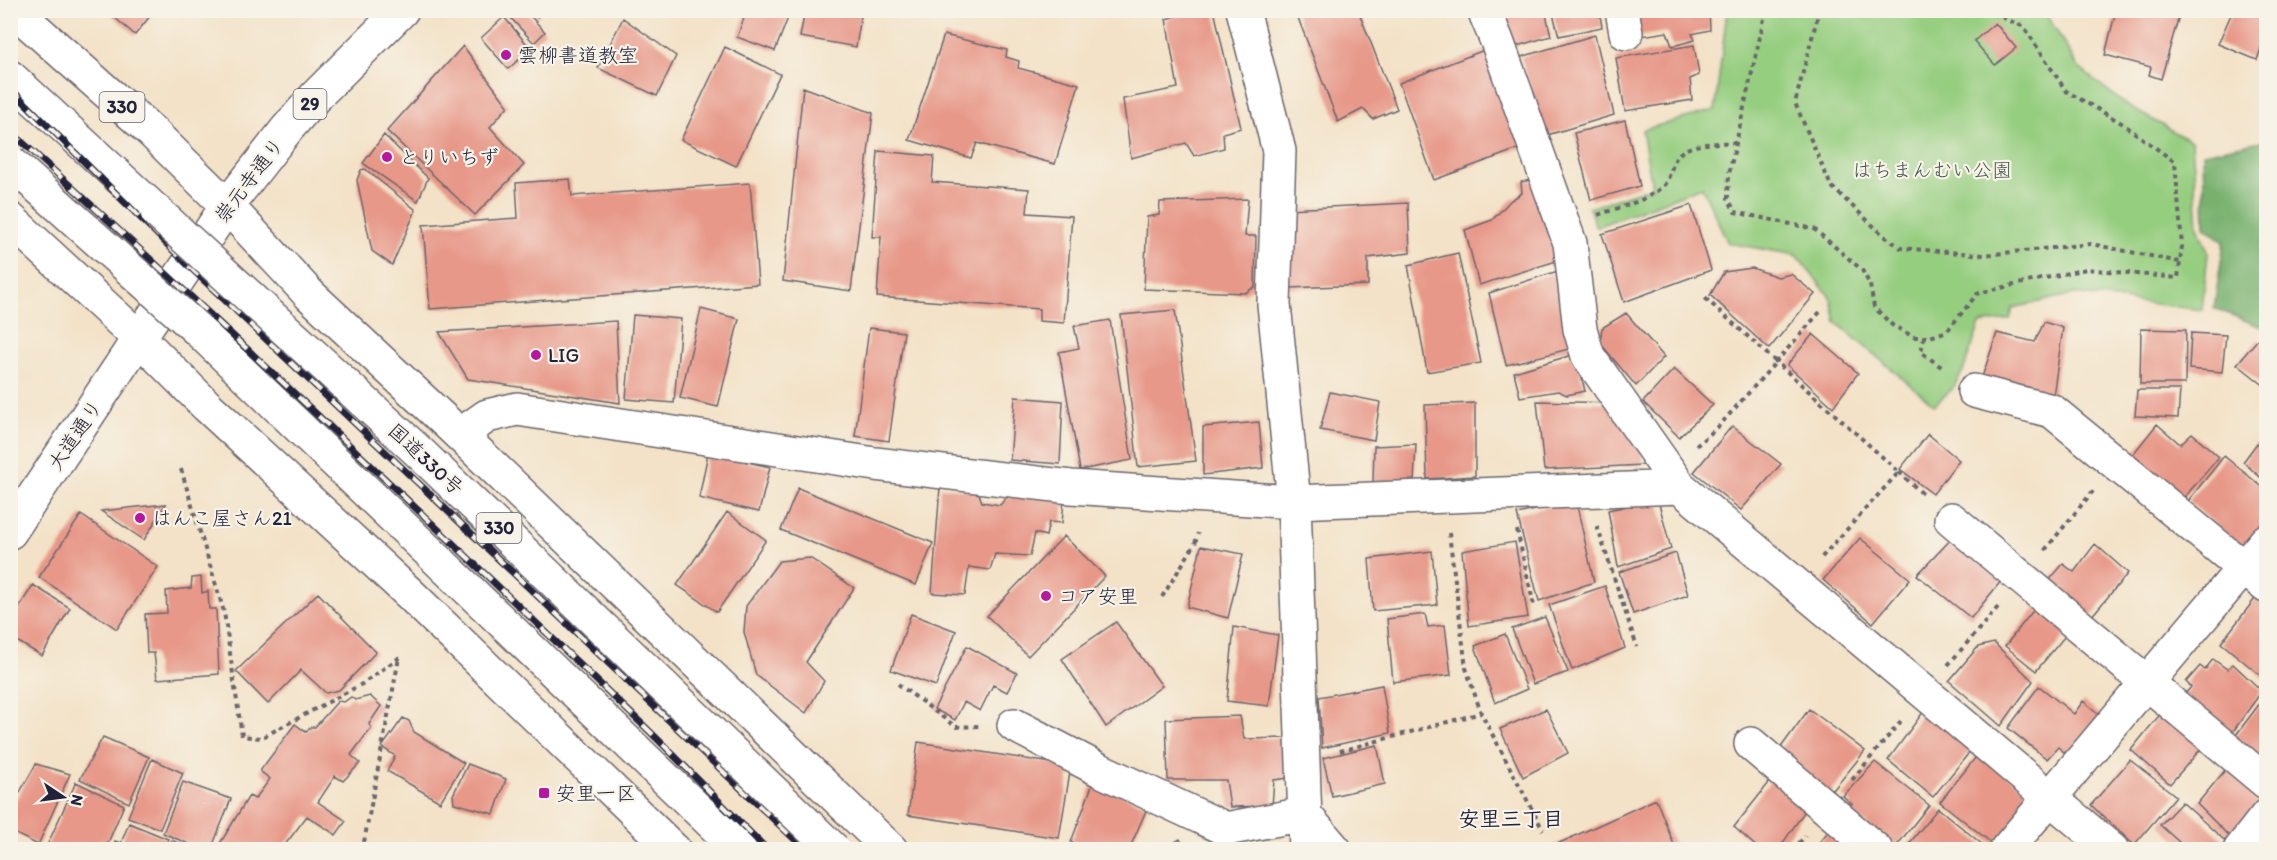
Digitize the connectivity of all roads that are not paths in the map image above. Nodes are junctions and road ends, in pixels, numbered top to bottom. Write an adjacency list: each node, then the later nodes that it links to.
1 (14, 10): 7 (main road, 330)
2 (402, 10): 7 (main road, 崇元寺通り / 29)
3 (1244, 10): 13 (main road)
4 (1484, 10): 12 (main road)
5 (10, 77): 27 (main road, 国道330号 / 330, bridge)
6 (10, 162): 26 (main road, bridge)
7 (227, 206): 9 (main road, 崇元寺通り / 29); 11 (main road, 330)
8 (10, 219): 9 (main road)
9 (139, 338): 15 (main road, 大道通り / 29); 25 (main road)
10 (1974, 391): 17 (main road)
11 (460, 435): 13 (main road); 28 (main road, 330)
12 (1674, 479): 13 (main road); 22 (main road)
13 (1294, 502): 23 (main road)
14 (1952, 519): 18 (main road)
15 (10, 532)
16 (2266, 541): 17 (main road)
17 (2255, 577): 18 (main road)
18 (2147, 682): 21 (main road); 22 (main road)
19 (1014, 725): 23 (main road)
20 (1751, 744): 31 (main road)
21 (2266, 782)
22 (2050, 797): 32 (main road); 33 (main road)
23 (1304, 813): 29 (main road); 30 (main road)
24 (2266, 817): 34 (main road)
25 (674, 849)
26 (740, 849)
27 (834, 849)
28 (891, 849)
29 (1306, 849)
30 (1335, 849)
31 (1876, 849)
32 (2006, 849)
33 (2112, 849)
34 (2240, 849)

